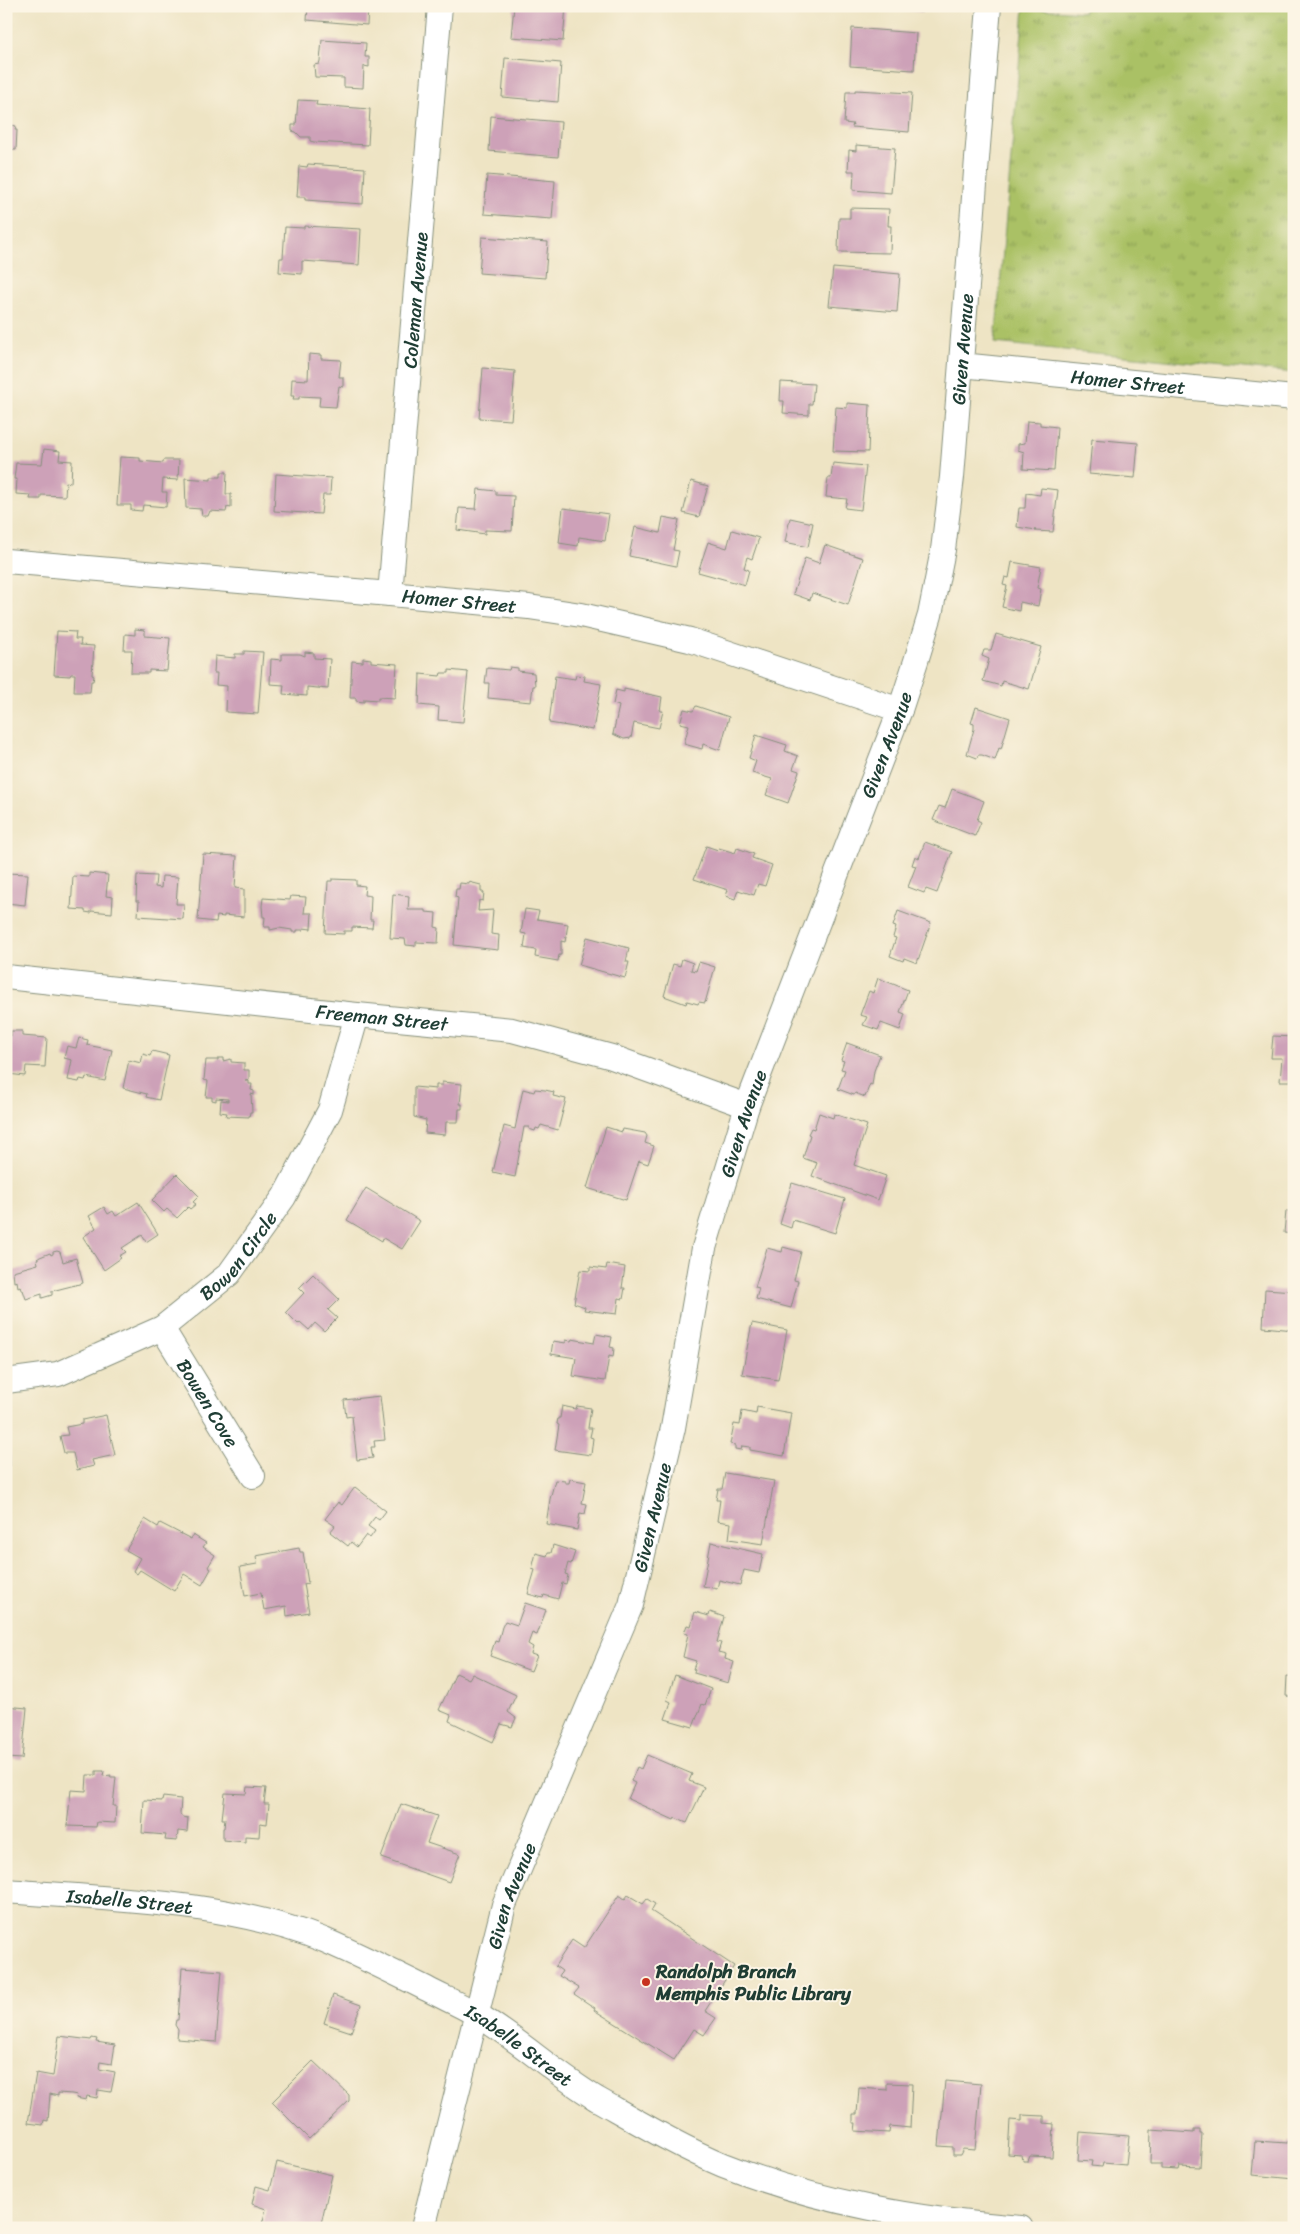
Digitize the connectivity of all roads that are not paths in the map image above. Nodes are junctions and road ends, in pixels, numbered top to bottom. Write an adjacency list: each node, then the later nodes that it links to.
1 (440, 6): 6 (street, Coleman Avenue)
2 (989, 6): 3 (street, Given Avenue)
3 (961, 365): 4 (street, Homer Street); 7 (street, Given Avenue)
4 (1294, 398)
5 (6, 561): 6 (street, Homer Street)
6 (390, 594): 7 (street, Homer Street)
7 (900, 710): 10 (street, Given Avenue)
8 (6, 977): 9 (street, Freeman Street)
9 (357, 1015): 10 (street, Freeman Street); 11 (street, Bowen Circle)
10 (747, 1106): 15 (street, Given Avenue)
11 (162, 1328): 12 (street, Bowen Circle); 13 (street, Bowen Cove)
12 (6, 1380)
13 (253, 1476)
14 (6, 1890): 15 (street, Isabelle Street)
15 (476, 2014): 16 (street, Isabelle Street); 17 (street, Given Avenue)
16 (1013, 2227): 18 (street, Isabelle Street)
17 (423, 2228)
18 (1021, 2228)

